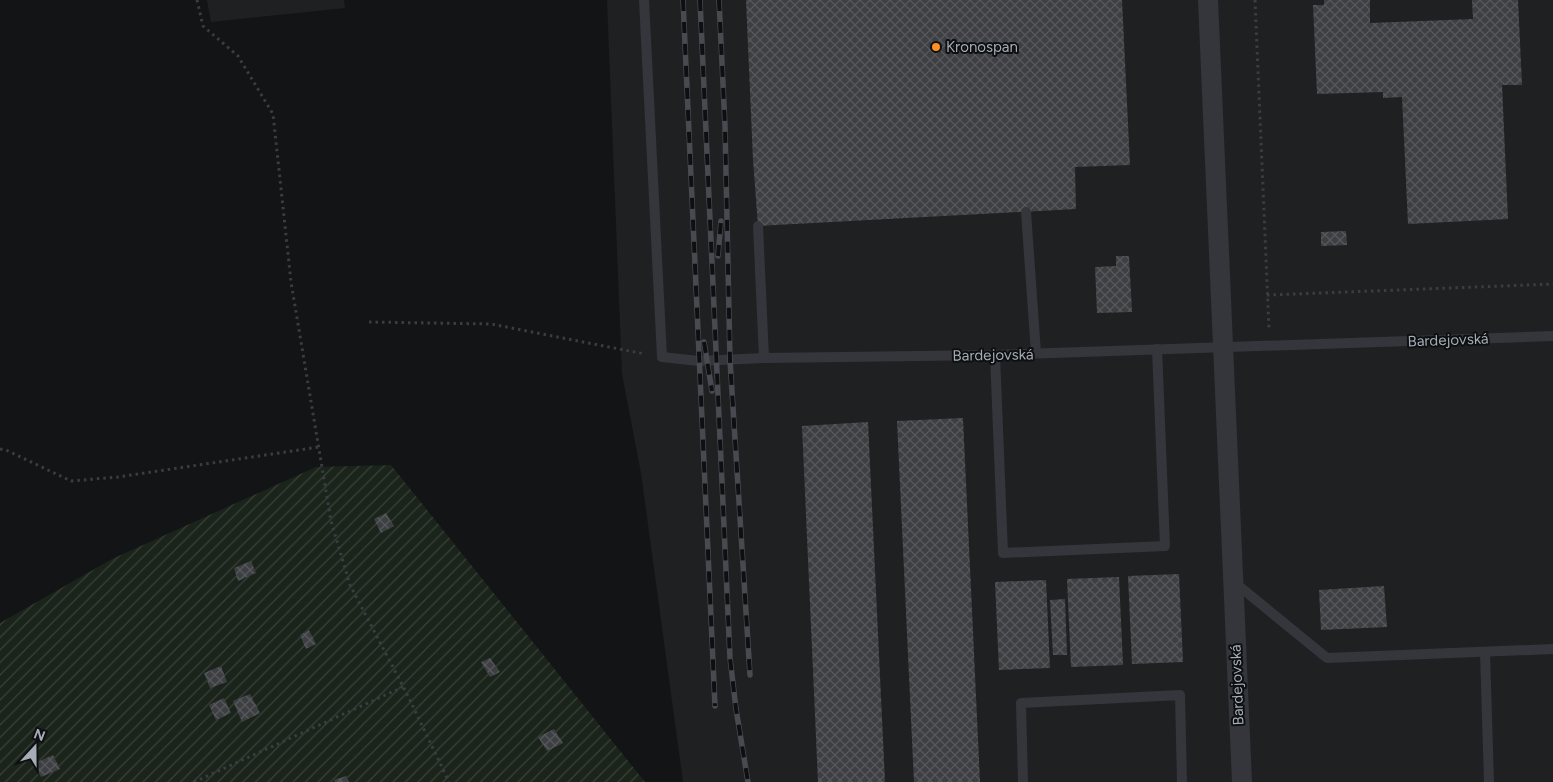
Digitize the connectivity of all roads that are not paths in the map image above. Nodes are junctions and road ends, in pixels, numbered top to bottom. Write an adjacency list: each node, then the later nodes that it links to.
1 (644, 0): 10 (lane, Bardejovská)
2 (1208, 0): 6 (street, Bardejovská)
3 (1026, 212): 8 (lane)
4 (758, 226): 10 (lane)
5 (1553, 336): 6 (lane, Bardejovská)
6 (1223, 347): 7 (lane, Bardejovská); 11 (street, Bardejovská)
7 (1157, 350): 8 (lane, Bardejovská); 9 (lane)
8 (1036, 354): 9 (lane, Bardejovská)
9 (995, 355): 10 (lane, Bardejovská)
10 (764, 358)
11 (1233, 581): 13 (lane); 16 (street, Bardejovská)
12 (1553, 650): 13 (lane)
13 (1484, 652): 17 (lane)
14 (1023, 782): 15 (lane)
15 (1182, 782)
16 (1242, 782)
17 (1489, 782)

